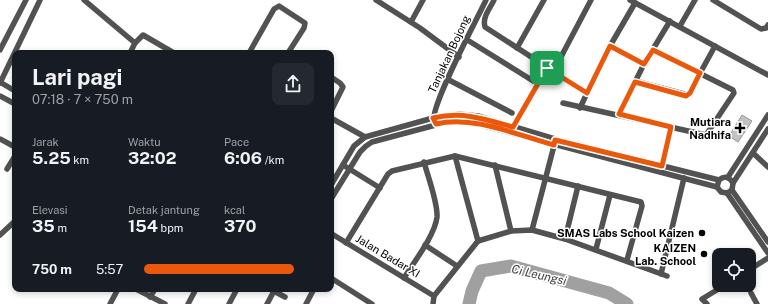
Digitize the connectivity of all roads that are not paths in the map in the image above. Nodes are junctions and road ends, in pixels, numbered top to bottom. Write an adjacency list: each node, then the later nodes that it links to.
1 (26, 0): 22 (street)
2 (40, 0): 23 (street)
3 (84, 0): 18 (street)
4 (376, 0): 14 (street)
5 (423, 0): 14 (street)
6 (486, 0): 30 (street, Tanjakan Bojong)
7 (494, 0): 21 (street)
8 (544, 0): 21 (street)
9 (591, 0): 33 (street)
10 (696, 0): 16 (street)
11 (713, 0): 15 (street)
12 (633, 2): 13 (street); 19 (street)
13 (670, 21): 16 (street); 28 (street)
14 (411, 22): 30 (street)
15 (768, 25)
16 (680, 26): 20 (street)
17 (469, 41): 40 (street)
18 (135, 43): 24 (street); 25 (street)
19 (610, 46): 31 (street); 42 (street)
20 (715, 46): 34 (street); 35 (street)
21 (517, 48): 32 (street)
22 (0, 50)
23 (16, 50)
24 (132, 50)
25 (167, 50)
26 (251, 50): 27 (street)
27 (290, 50)
28 (653, 50): 31 (street); 34 (street)
29 (12, 57): 38 (street)
30 (459, 57): 37 (street, Tanjakan Bojong)
31 (644, 64): 39 (street)
32 (547, 68): 33 (street); 40 (street)
33 (554, 72): 42 (street)
34 (700, 73): 39 (street); 55 (street)
35 (768, 75)
36 (334, 79): 46 (street)
37 (448, 79): 48 (street); 50 (street, Tanjakan Bojong)
38 (0, 82): 41 (street)
39 (635, 82): 49 (street)
40 (538, 84): 54 (street)
41 (12, 89)
42 (587, 93): 47 (street)
43 (0, 96): 44 (street)
44 (12, 102)
45 (563, 103): 47 (street)
46 (334, 105)
47 (580, 108): 49 (street)
48 (512, 113)
49 (619, 114): 55 (street)
50 (433, 118): 53 (street); 54 (street); 58 (street)
51 (767, 119): 73 (street)
52 (334, 120): 58 (street)
53 (436, 124): 57 (street); 70 (street)
54 (513, 127): 57 (street); 60 (street)
55 (671, 127): 71 (street)
56 (768, 129): 62 (street)
57 (511, 133): 60 (street)
58 (365, 137): 66 (street)
59 (0, 139): 61 (street)
60 (555, 142): 71 (street); 72 (street)
61 (12, 145)
62 (753, 153): 68 (street); 77 (street)
63 (455, 156): 65 (street); 67 (street); 90 (street)
64 (12, 161): 69 (street)
65 (424, 162): 80 (street); 93 (street)
66 (343, 165): 70 (street); 75 (street)
67 (495, 165): 72 (street); 86 (street)
68 (768, 167)
69 (7, 169)
70 (351, 169): 80 (street); 82 (street)
71 (661, 169): 74 (street); 76 (street)
72 (546, 177): 78 (street); 85 (street)
73 (728, 177): 76 (street); 77 (street)
74 (684, 178): 79 (street); 100 (street)
75 (334, 180)
76 (719, 180): 79 (street)
77 (733, 182): 81 (street)
78 (578, 186): 83 (street); 89 (street)
79 (717, 187): 81 (street)
80 (380, 188): 92 (street)
81 (730, 192): 91 (street); 95 (street)
82 (334, 194)
83 (610, 195): 94 (street); 97 (street)
84 (12, 224): 87 (street)
85 (532, 230): 86 (street); 89 (street)
86 (511, 231): 90 (street)
87 (0, 235)
88 (334, 235): 92 (street, Jalan Badar XI)
89 (565, 238): 94 (street)
90 (478, 241): 98 (street)
91 (768, 242)
92 (346, 243): 102 (street, Jalan Badar XI)
93 (425, 246): 98 (street); 102 (street)
94 (596, 249): 97 (street)
95 (768, 253)
96 (768, 258): 99 (street)
97 (627, 260): 100 (street)
98 (457, 266): 114 (street)
99 (756, 266)
100 (660, 274): 101 (street)
101 (667, 276)
102 (404, 278): 114 (street, Jalan Badar XI)
103 (334, 280): 123 (street)
104 (116, 292): 117 (street)
105 (141, 292): 115 (street)
106 (153, 292): 115 (street)
107 (194, 292): 119 (street)
108 (236, 292): 120 (street)
109 (271, 292): 121 (street)
110 (275, 292): 116 (street)
111 (312, 292): 122 (street)
112 (714, 292): 125 (street)
113 (751, 293): 126 (street)
114 (434, 296): 124 (street)
115 (150, 297): 118 (street)
116 (285, 298)
117 (110, 304)
118 (165, 304)
119 (188, 304)
120 (229, 304)
121 (267, 304)
122 (306, 304)
123 (372, 304)
124 (433, 304)
125 (707, 304)
126 (757, 304)

